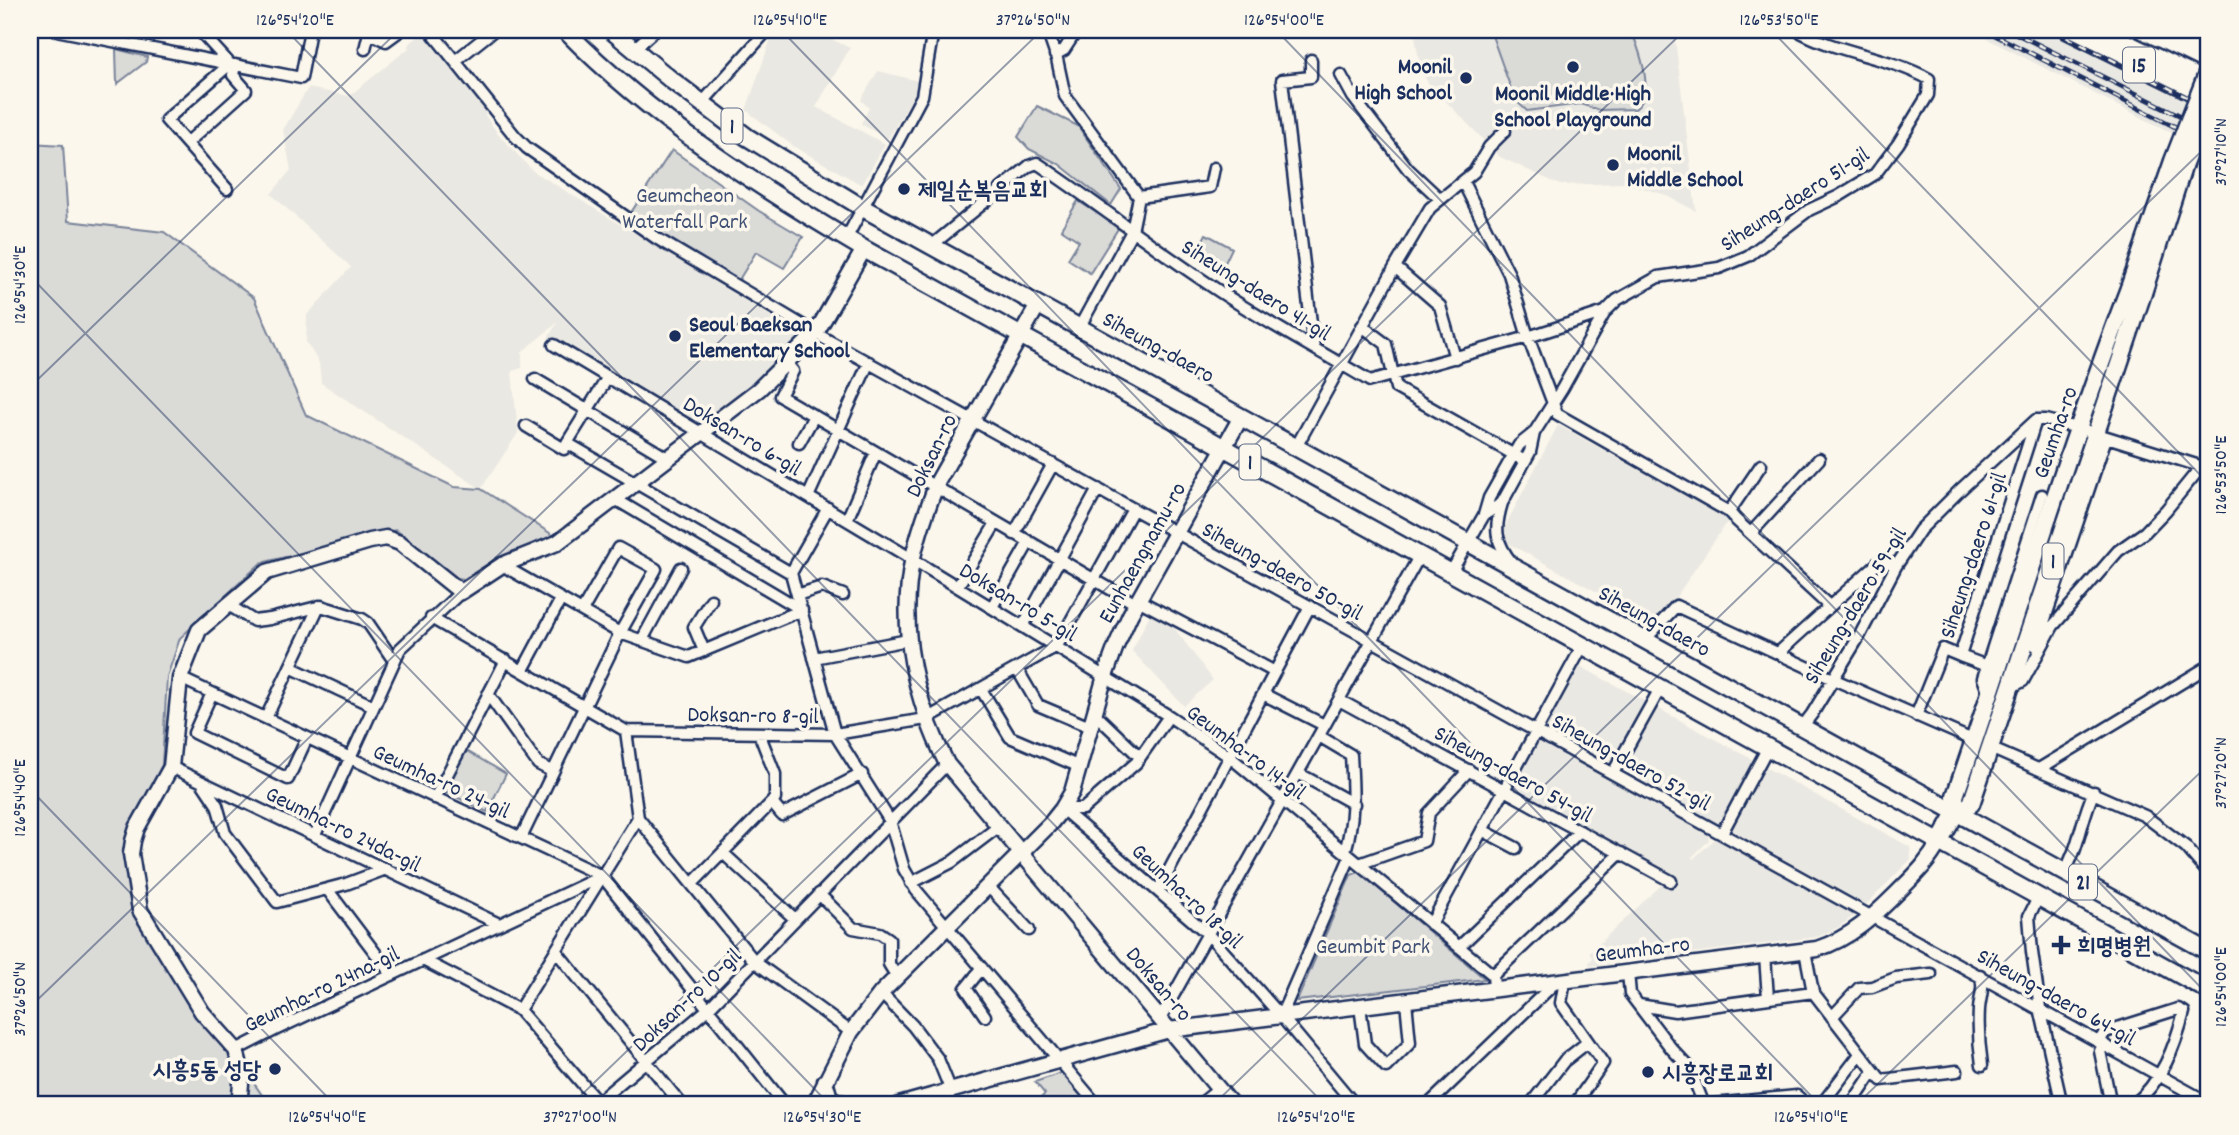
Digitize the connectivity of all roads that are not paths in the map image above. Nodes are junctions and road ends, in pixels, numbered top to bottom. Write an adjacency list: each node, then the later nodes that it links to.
1 (56, 30): 22 (street)
2 (199, 30): 22 (street)
3 (310, 30): 22 (street)
4 (401, 30): 17 (street)
5 (430, 30): 21 (street, Siheung-daero 50-gil)
6 (494, 30): 21 (street)
7 (565, 30): 37 (main road, 1)
8 (611, 30): 18 (main road, Siheung-daero / 1)
9 (654, 30): 18 (street)
10 (933, 30): 35 (street)
11 (1047, 30): 19 (street)
12 (1077, 30): 19 (street)
13 (1797, 30): 43 (street, Siheung-daero 51-gil)
14 (2069, 30): 26 (highway, 15)
15 (2098, 30): 25 (highway, 15)
16 (764, 34): 27 (street)
17 (365, 49)
18 (634, 49): 27 (main road, Siheung-daero / 1)
19 (1055, 55): 33 (street)
20 (1311, 60): 50 (street)
21 (455, 61): 46 (street, Siheung-daero 50-gil)
22 (232, 65): 29 (street); 29 (street)
23 (2209, 69): 41 (main road, Geumha-ro / 1, bridge)
24 (1341, 75): 34 (street)
25 (2209, 84)
26 (2209, 100): 41 (main road, Geumha-ro / 1, bridge)
27 (702, 103): 35 (main road, Siheung-daero / 1)
28 (1506, 131): 31 (street)
29 (187, 143): 32 (street)
30 (1214, 168): 33 (street)
31 (1463, 182): 34 (street); 48 (street)
32 (227, 189)
33 (1139, 197): 36 (street, Siheung-daero)
34 (1440, 199): 40 (street)
35 (863, 208): 37 (street); 38 (main road, Siheung-daero / 1)
36 (1132, 231): 38 (street, Siheung-daero 41-gil); 45 (street, Siheung-daero); 50 (street, Siheung-daero 41-gil)
37 (846, 239): 39 (main road, 1)
38 (931, 246): 42 (main road, Siheung-daero / 1)
39 (864, 249): 46 (street); 47 (main road, 1)
40 (1395, 267): 44 (street); 51 (street)
41 (2136, 291): 65 (main road, Geumha-ro / 1); 69 (main road, Geumha-ro / 1)
42 (1038, 305): 45 (main road, Siheung-daero / 1); 47 (street, Doksan-ro)
43 (1605, 312): 48 (street, Siheung-daero 41-gil); 58 (street, Siheung-daero 51-gil)
44 (1362, 326): 54 (street); 55 (street)
45 (1079, 328): 61 (main road, Siheung-daero / 1)
46 (816, 333): 52 (street, Siheung-daero 50-gil); 53 (street)
47 (1020, 336): 62 (street, Doksan-ro); 73 (main road, 1)
48 (1528, 337): 51 (street, Siheung-daero 41-gil); 58 (street)
49 (554, 345): 56 (street, Doksan-ro 6-gil)
50 (1314, 348): 54 (street, Siheung-daero 41-gil)
51 (1455, 358): 55 (street, Siheung-daero 41-gil)
52 (869, 362): 62 (street, Siheung-daero 50-gil); 66 (street)
53 (786, 363): 60 (street); 67 (street)
54 (1342, 364): 55 (street, Siheung-daero 41-gil); 72 (street)
55 (1393, 375): 75 (street)
56 (608, 377): 59 (street); 67 (street, Doksan-ro 6-gil)
57 (536, 379): 59 (street)
58 (1552, 403): 68 (street, Siheung-daero 51-gil); 91 (street)
59 (587, 410): 70 (street); 76 (street)
60 (814, 416): 66 (street); 71 (street)
61 (1241, 417): 72 (main road, Siheung-daero / 1); 73 (street, Eunhaengnamu-ro)
62 (973, 419): 79 (street, Siheung-daero 50-gil); 83 (street, Doksan-ro)
63 (2036, 420): 65 (street); 104 (street, Siheung-daero 59-gil); 135 (street, Siheung-daero 61-gil)
64 (526, 426): 70 (street)
65 (2078, 429): 69 (street); 155 (main road, Geumha-ro / 1)
66 (837, 430): 74 (street); 86 (street)
67 (702, 433): 76 (street); 86 (street, Doksan-ro 6-gil)
68 (1534, 433): 75 (street, Siheung-daero 51-gil); 78 (street, Siheung-daero 51-gil)
69 (2101, 436): 81 (street); 144 (street); 150 (main road, Geumha-ro / 1)
70 (567, 443): 82 (street)
71 (799, 443)
72 (1296, 447): 99 (main road, Siheung-daero / 1)
73 (1224, 448): 95 (street, Eunhaengnamu-ro); 100 (main road, 1)
74 (876, 452): 83 (street); 93 (street)
75 (1514, 455): 78 (street); 92 (street, Siheung-daero 51-gil)
76 (669, 458): 82 (street)
77 (1819, 459): 96 (street)
78 (1525, 461): 88 (street, Siheung-daero 51-gil)
79 (1053, 464): 84 (street, Siheung-daero 50-gil); 97 (street)
80 (1761, 465): 91 (street)
81 (2205, 469): 144 (street)
82 (635, 484): 87 (street); 108 (street)
83 (935, 488): 94 (street); 101 (street, Doksan-ro)
84 (1098, 489): 90 (street, Siheung-daero 50-gil); 102 (street)
85 (2042, 495): 139 (street)
86 (808, 497): 89 (street, Doksan-ro 6-gil)
87 (615, 499): 103 (street); 122 (street)
88 (1502, 503): 92 (street, Siheung-daero 51-gil); 106 (street)
89 (828, 508): 93 (street, Doksan-ro 6-gil); 108 (street)
90 (1133, 509): 95 (street, Siheung-daero 50-gil); 109 (street)
91 (1729, 512): 96 (street)
92 (1484, 515): 99 (street, Siheung-daero 51-gil)
93 (847, 520): 101 (street, Doksan-ro 6-gil)
94 (996, 523): 97 (street); 110 (street)
95 (1176, 533): 116 (street, Eunhaengnamu-ro); 119 (street, Siheung-daero 50-gil)
96 (1751, 533): 121 (street)
97 (1014, 534): 98 (street)
98 (1029, 542): 102 (street); 120 (street)
99 (1468, 543): 106 (main road, Siheung-daero / 1); 107 (street, Siheung-daero 51-gil)
100 (1420, 555): 107 (main road, 1); 129 (street, Siheung-daero 50-gil)
101 (912, 559): 110 (street, Doksan-ro 5-gil); 128 (street, Doksan-ro)
102 (1059, 560): 109 (street); 125 (street)
103 (502, 565): 111 (street); 114 (street)
104 (1896, 566): 121 (street); 148 (street, Siheung-daero 59-gil)
105 (681, 568): 127 (street)
106 (1519, 571): 130 (main road, Siheung-daero / 1)
107 (1451, 572): 131 (main road, 1)
108 (791, 573): 112 (street)
109 (1094, 580): 116 (street); 132 (street)
110 (958, 586): 120 (street, Doksan-ro 5-gil)
111 (461, 592): 117 (street); 124 (street)
112 (797, 595): 113 (street); 122 (street)
113 (842, 595)
114 (561, 599): 123 (street); 143 (street)
115 (711, 600): 133 (street)
116 (1137, 602): 145 (street); 146 (street, Eunhaengnamu-ro)
117 (227, 604): 118 (street); 147 (street)
118 (319, 606): 138 (street); 141 (street)
119 (1310, 606): 129 (street, Siheung-daero 50-gil); 145 (street)
120 (992, 607): 125 (street, Doksan-ro 5-gil)
121 (1829, 607): 134 (street)
122 (802, 610): 133 (street); 136 (street)
123 (582, 611): 126 (street); 126 (street)
124 (430, 618): 137 (street, Doksan-ro 8-gil); 138 (street)
125 (1023, 626): 132 (street, Doksan-ro 5-gil)
126 (620, 633): 127 (street); 158 (street)
127 (642, 640): 133 (street)
128 (908, 640): 136 (street); 162 (street, Doksan-ro)
129 (1372, 640): 156 (street, Siheung-daero 50-gil); 167 (street, Siheung-daero 52-gil)
130 (1645, 640): 134 (street); 165 (main road, Siheung-daero / 1)
131 (1583, 645): 149 (main road, 1); 167 (street)
132 (1057, 646): 142 (street, Doksan-ro 8-gil); 146 (street, Doksan-ro 5-gil)
133 (704, 651)
134 (1778, 653): 148 (street)
135 (1960, 656): 139 (street); 160 (street, Siheung-daero 61-gil)
136 (814, 658): 169 (street)
137 (506, 660): 143 (street, Doksan-ro 8-gil); 153 (street)
138 (394, 661): 157 (street)
139 (1987, 666): 155 (street)
140 (2209, 666): 180 (street)
141 (290, 667): 157 (street); 161 (street)
142 (1017, 669): 151 (street, Doksan-ro 8-gil); 163 (street)
143 (523, 670): 158 (street, Doksan-ro 8-gil)
144 (2028, 670): 150 (street)
145 (1275, 672): 154 (street)
146 (1105, 676): 159 (street, Geumha-ro 14-gil); 163 (street, Eunhaengnamu-ro)
147 (180, 678): 152 (street, Geumha-ro 24-gil); 178 (street)
148 (1833, 679): 160 (street); 165 (street, Siheung-daero 59-gil)
149 (1661, 687): 173 (main road, 1); 184 (street)
150 (2010, 688): 172 (main road, Geumha-ro / 1)
151 (981, 689): 162 (street, Doksan-ro 8-gil); 179 (street)
152 (212, 693): 161 (street, Geumha-ro 24-gil); 171 (street)
153 (488, 694): 182 (street); 189 (street)
154 (1264, 694): 164 (street); 176 (street)
155 (1990, 696): 172 (main road, Geumha-ro / 1)
156 (1339, 700): 164 (street, Siheung-daero 50-gil); 181 (street, Siheung-daero 54-gil)
157 (373, 706): 174 (street)
158 (585, 706): 166 (street, Doksan-ro 8-gil); 182 (street)
159 (1169, 716): 175 (street); 176 (street, Geumha-ro 14-gil)
160 (1916, 716): 172 (street)
161 (266, 719): 171 (street, Geumha-ro 24-gil)
162 (926, 719): 169 (street, Doksan-ro 8-gil); 177 (street, Doksan-ro)
163 (1093, 720): 175 (street); 179 (street, Eunhaengnamu-ro)
164 (1324, 726): 170 (street, Siheung-daero 50-gil)
165 (1802, 727): 194 (main road, Siheung-daero / 1)
166 (626, 730): 168 (street, Doksan-ro 8-gil); 195 (street)
167 (1536, 730): 184 (street, Siheung-daero 52-gil); 187 (street)
168 (759, 733): 169 (street, Doksan-ro 8-gil); 191 (street)
169 (835, 734): 185 (street)
170 (1319, 736): 183 (street, Siheung-daero 50-gil); 192 (street)
171 (307, 738): 174 (street, Geumha-ro 24-gil)
172 (1982, 744): 180 (street); 194 (main road, Geumha-ro / 1)
173 (1768, 747): 200 (street); 203 (main road, 1)
174 (349, 757): 189 (street, Geumha-ro 24-gil); 201 (street)
175 (1140, 757): 193 (street)
176 (1230, 757): 190 (street, Geumha-ro 14-gil); 218 (street)
177 (947, 764): 196 (street, Doksan-ro 10-gil); 197 (street, Doksan-ro)
178 (171, 767): 186 (street, Geumha-ro 24da-gil); 260 (street)
179 (1080, 767): 193 (street, Eunhaengnamu-ro)
180 (2039, 769): 188 (street)
181 (1469, 771): 187 (street, Siheung-daero 54-gil); 208 (street)
182 (553, 772): 202 (street)
183 (1298, 773): 190 (street, Siheung-daero 50-gil); 192 (street)
184 (1613, 773): 200 (street, Siheung-daero 52-gil)
185 (862, 774): 191 (street); 196 (street)
186 (200, 781): 201 (street, Geumha-ro 24da-gil); 217 (street)
187 (1504, 790): 198 (street); 199 (street, Siheung-daero 54-gil)
188 (2094, 792): 210 (street); 211 (street)
189 (435, 798): 202 (street, Geumha-ro 24-gil)
190 (1282, 801): 208 (street, Geumha-ro 14-gil); 227 (street, Siheung-daero 50-gil)
191 (772, 803): 205 (street)
192 (1354, 804): 208 (street)
193 (1062, 810): 207 (street, Eunhaengnamu-ro); 218 (street, Geumha-ro 18-gil)
194 (1956, 813): 203 (main road, Geumha-ro / 1); 210 (main road, Siheung-daero / 21)
195 (638, 818): 212 (street); 215 (street)
196 (890, 821): 214 (street); 219 (street, Doksan-ro 10-gil)
197 (998, 827): 207 (street, Doksan-ro); 214 (street)
198 (1482, 830): 204 (street); 224 (street)
199 (1580, 831): 206 (street, Siheung-daero 54-gil); 228 (street)
200 (1722, 833): 221 (street, Siheung-daero 52-gil)
201 (315, 835): 209 (street, Geumha-ro 24da-gil)
202 (520, 838): 212 (street, Geumha-ro 24-gil)
203 (1940, 841): 220 (main road, 21); 221 (street, Geumha-ro)
204 (1516, 848)
205 (723, 853): 215 (street); 222 (street)
206 (1621, 853): 213 (street, Siheung-daero 54-gil); 242 (street)
207 (1022, 854): 216 (street, Eunhaengnamu-ro); 256 (street, Doksan-ro)
208 (1351, 858): 224 (street, Geumha-ro 14-gil); 254 (street)
209 (386, 869): 217 (street); 223 (street, Geumha-ro 24da-gil)
210 (2064, 872): 231 (main road, Siheung-daero / 21)
211 (2209, 874)
212 (602, 876): 223 (street, Geumha-ro 24na-gil); 229 (street); 251 (street, Geumha-ro 24-gil)
213 (1671, 881)
214 (911, 883): 225 (street)
215 (692, 884): 234 (street)
216 (988, 886): 225 (street, Eunhaengnamu-ro); 226 (street)
217 (327, 889): 238 (street)
218 (1158, 891): 227 (street, Geumha-ro 18-gil)
219 (819, 894): 222 (street, Doksan-ro 10-gil); 240 (street)
220 (2039, 896): 243 (main road, 21); 250 (street)
221 (1874, 916): 230 (street, Geumha-ro); 239 (street, Siheung-daero 64-gil)
222 (795, 919): 234 (street, Doksan-ro 10-gil)
223 (499, 924): 233 (street, Geumha-ro 24na-gil)
224 (1431, 924): 228 (street, Geumha-ro 14-gil)
225 (946, 926): 235 (street); 240 (street, Eunhaengnamu-ro)
226 (1029, 930)
227 (1208, 934): 254 (street, Geumha-ro 18-gil); 256 (street, Siheung-daero 50-gil)
228 (1459, 947): 242 (street, Geumha-ro 14-gil)
229 (555, 951): 252 (street); 263 (street)
230 (1805, 951): 232 (street, Geumha-ro); 245 (street)
231 (2209, 952)
232 (1765, 956): 236 (street, Geumha-ro); 246 (street)
233 (423, 960): 238 (street, Geumha-ro 24na-gil); 252 (street, Geumha-ro 24na-gil)
234 (755, 961): 251 (street, Doksan-ro 10-gil); 257 (street)
235 (982, 968): 253 (street); 262 (street)
236 (1628, 973): 241 (street, Geumha-ro); 248 (street)
237 (1931, 974): 255 (street)
238 (391, 975): 260 (street, Geumha-ro 24na-gil)
239 (1980, 975): 250 (street, Siheung-daero 64-gil); 264 (street)
240 (897, 977): 244 (street, Eunhaengnamu-ro)
241 (1561, 981): 242 (street, Geumha-ro); 258 (street); 273 (street)
242 (1494, 982): 247 (street, Geumha-ro)
243 (2209, 991)
244 (881, 992): 257 (street, Eunhaengnamu-ro); 270 (street)
245 (1813, 992): 246 (street); 255 (street)
246 (1768, 998): 248 (street)
247 (1406, 1001): 249 (street, Geumha-ro); 249 (street)
248 (1639, 1005): 286 (street)
249 (1360, 1006): 254 (street, Geumha-ro)
250 (2040, 1008): 259 (street, Siheung-daero 64-gil); 290 (street)
251 (708, 1009): 263 (street, Doksan-ro 10-gil); 276 (street, Geumha-ro 24-gil)
252 (519, 1010): 272 (street, Doksan-ro 10-gil)
253 (985, 1016)
254 (1281, 1016): 256 (street, Geumha-ro); 283 (street, Geumha-ro 18-gil)
255 (1832, 1017): 261 (street)
256 (1165, 1024): 262 (street, Geumha-ro); 269 (street, Doksan-ro)
257 (851, 1032): 268 (street, Eunhaengnamu-ro)
258 (1588, 1042): 284 (street); 285 (street)
259 (2101, 1043): 267 (street, Siheung-daero 64-gil); 267 (street); 291 (street)
260 (236, 1050): 274 (street)
261 (1860, 1054): 265 (street); 288 (street)
262 (1059, 1060): 270 (street, Geumha-ro); 280 (street)
263 (647, 1062): 272 (street, Doksan-ro 10-gil); 275 (street)
264 (1982, 1065)
265 (1874, 1071): 266 (street); 289 (street)
266 (1956, 1071)
267 (2159, 1074): 271 (street, Siheung-daero 64-gil); 292 (street)
268 (825, 1081): 277 (street, Eunhaengnamu-ro); 278 (street)
269 (1219, 1089): 281 (street); 282 (street, Doksan-ro)
270 (951, 1091): 279 (street, Geumha-ro)
271 (2209, 1103)
272 (596, 1104)
273 (1432, 1104)
274 (239, 1105)
275 (682, 1105)
276 (785, 1105)
277 (814, 1105)
278 (847, 1105)
279 (899, 1105)
280 (1097, 1105)
281 (1199, 1105)
282 (1232, 1105)
283 (1355, 1105)
284 (1530, 1105)
285 (1572, 1105)
286 (1704, 1105): 287 (street)
287 (1807, 1105)
288 (1821, 1105)
289 (1851, 1105)
290 (2062, 1105)
291 (2111, 1105)
292 (2133, 1105)

